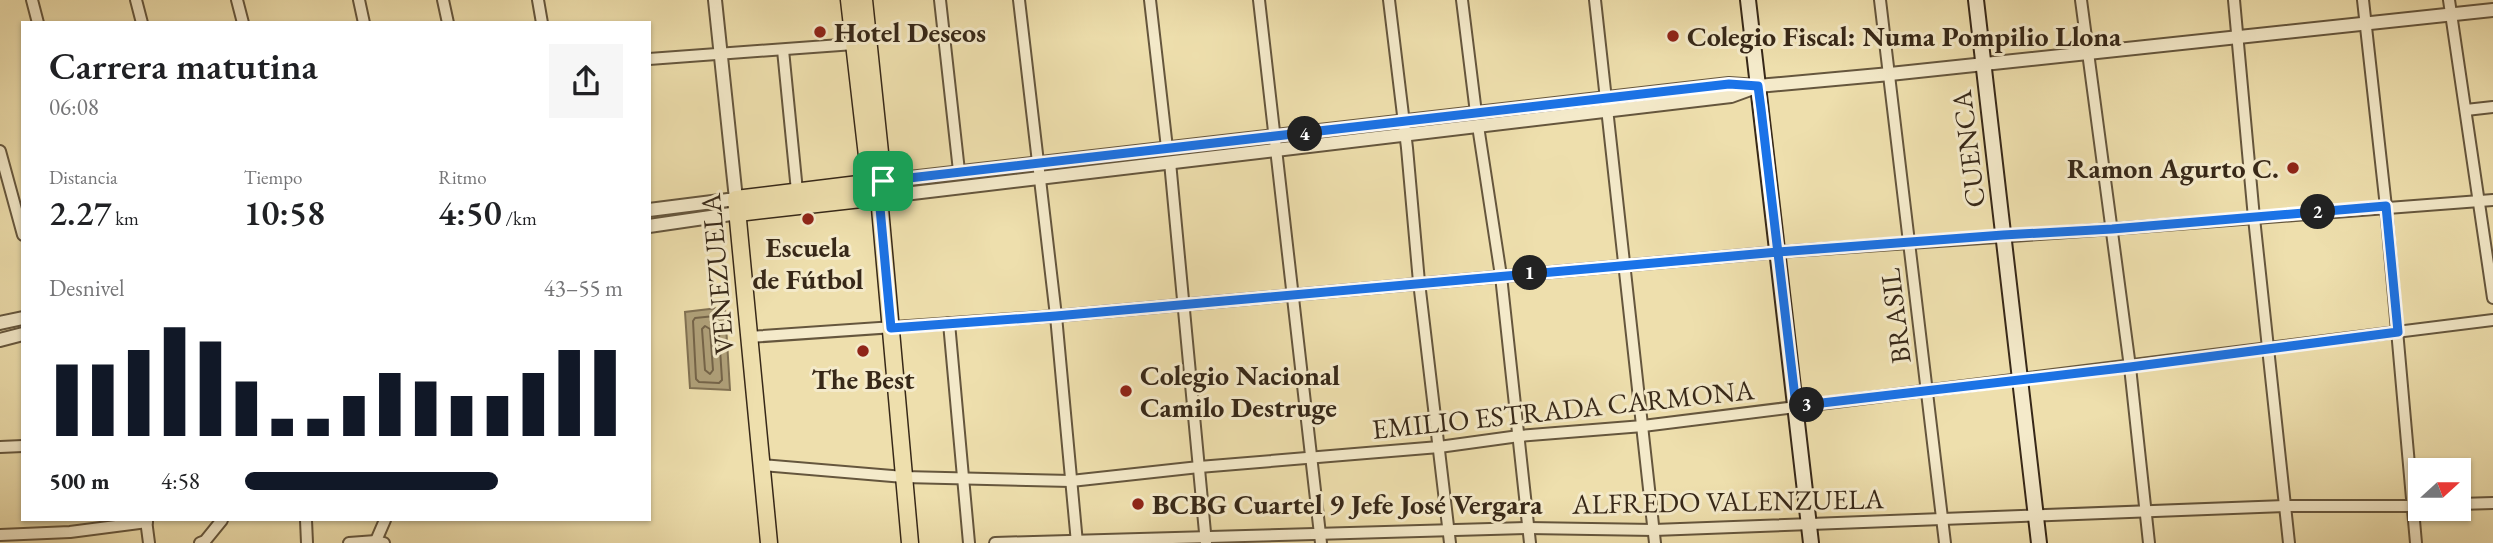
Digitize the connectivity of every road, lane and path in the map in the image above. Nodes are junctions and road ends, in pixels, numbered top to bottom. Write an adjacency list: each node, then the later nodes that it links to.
1 (32, 0): 26 (street)
2 (136, 0): 27 (street)
3 (237, 0): 28 (street)
4 (359, 0): 29 (street)
5 (443, 0): 30 (street)
6 (538, 0): 31 (street)
7 (715, 0): 37 (street, VENEZUELA)
8 (849, 0): 34 (main road)
9 (864, 0): 55 (main road)
10 (940, 0): 53 (street)
11 (1019, 0): 51 (street)
12 (1150, 0): 49 (street)
13 (1259, 0): 48 (street)
14 (1389, 0): 46 (street)
15 (1462, 0): 45 (street)
16 (1595, 0): 42 (street)
17 (1748, 0): 41 (main road)
18 (1880, 0): 40 (street, BRASIL)
19 (1976, 0): 39 (main road, CUENCA)
20 (2081, 0): 36 (street)
21 (2234, 0): 33 (street)
22 (2363, 0): 32 (street)
23 (2449, 0): 25 (street)
24 (2493, 10): 25 (street)
25 (2451, 14): 32 (street); 44 (street)
26 (37, 21)
27 (141, 21)
28 (242, 21)
29 (364, 21)
30 (448, 21)
31 (541, 21)
32 (2366, 24): 33 (street); 60 (street)
33 (2238, 38): 36 (street); 62 (street)
34 (854, 44): 35 (street); 55 (main road)
35 (783, 50): 37 (street); 56 (street)
36 (2088, 51): 39 (street); 65 (street)
37 (720, 54): 38 (street); 59 (street, VENEZUELA)
38 (651, 59)
39 (1983, 64): 40 (street); 66 (main road, CUENCA)
40 (1889, 74): 41 (street); 67 (street, BRASIL)
41 (1758, 86): 42 (street); 68 (main road)
42 (1607, 104): 45 (street); 69 (street)
43 (2493, 107): 44 (street)
44 (2466, 110): 57 (street)
45 (1477, 120): 46 (street); 47 (street); 70 (street)
46 (1404, 122): 47 (street); 48 (street)
47 (1405, 136): 48 (street); 71 (street)
48 (1275, 144): 49 (street); 52 (street); 72 (street)
49 (1167, 148): 51 (street)
50 (0, 151): 64 (street)
51 (1038, 162): 53 (street); 54 (street)
52 (1170, 162): 54 (street); 74 (street)
53 (959, 171): 55 (street)
54 (1039, 176): 55 (street); 75 (street)
55 (877, 186): 56 (main road); 59 (main road); 80 (main road)
56 (797, 191): 59 (main road)
57 (2477, 200): 58 (street); 60 (street); 73 (street)
58 (2493, 200)
59 (737, 206): 61 (street); 63 (street); 83 (main road, VENEZUELA)
60 (2386, 206): 62 (street); 81 (street)
61 (651, 210)
62 (2254, 218): 65 (street); 85 (street)
63 (651, 226)
64 (21, 228)
65 (2112, 229): 66 (street); 86 (street)
66 (2003, 235): 67 (street); 87 (main road, CUENCA)
67 (1909, 243): 68 (street); 88 (street, BRASIL)
68 (1778, 252): 69 (street); 89 (main road)
69 (1625, 265): 70 (street); 90 (street)
70 (1501, 276): 71 (street); 91 (street)
71 (1419, 282): 72 (street); 94 (street)
72 (1293, 294): 74 (street); 95 (street)
73 (2493, 298)
74 (1183, 303): 75 (street); 98 (street)
75 (1056, 316): 78 (street); 101 (street)
76 (21, 319): 79 (street)
77 (2493, 320): 81 (street, EMILIO ESTRADA CARMONA)
78 (949, 323): 80 (street); 100 (street)
79 (0, 324)
80 (891, 328): 83 (street); 99 (main road)
81 (2398, 332): 85 (street, EMILIO ESTRADA CARMONA); 96 (street)
82 (21, 335): 84 (street)
83 (749, 337): 97 (main road, VENEZUELA)
84 (0, 340)
85 (2269, 349): 86 (street, EMILIO ESTRADA CARMONA); 104 (street)
86 (2130, 367): 87 (street, EMILIO ESTRADA CARMONA); 106 (street)
87 (2020, 380): 88 (street, EMILIO ESTRADA CARMONA); 107 (main road, CUENCA)
88 (1927, 391): 89 (street, EMILIO ESTRADA CARMONA); 108 (street, BRASIL)
89 (1796, 406): 90 (street, EMILIO ESTRADA CARMONA); 114 (main road)
90 (1643, 426): 91 (street, EMILIO ESTRADA CARMONA); 117 (street)
91 (1519, 436): 94 (street, EMILIO ESTRADA CARMONA); 115 (street)
92 (21, 446): 93 (street)
93 (0, 447)
94 (1439, 447): 95 (street, EMILIO ESTRADA CARMONA); 116 (street)
95 (1311, 457): 98 (street, EMILIO ESTRADA CARMONA); 119 (street)
96 (2412, 458)
97 (761, 465): 99 (street, EMILIO ESTRADA CARMONA); 127 (main road, VENEZUELA)
98 (1199, 467): 101 (street, EMILIO ESTRADA CARMONA); 120 (street)
99 (904, 477): 100 (street, EMILIO ESTRADA CARMONA); 128 (main road)
100 (963, 480): 101 (street, EMILIO ESTRADA CARMONA); 129 (street)
101 (1071, 481): 122 (street)
102 (2493, 503): 103 (street)
103 (2471, 504)
104 (2285, 506): 105 (street, ALFREDO VALENZUELA); 106 (street, ALFREDO VALENZUELA); 138 (street)
105 (2408, 506)
106 (2146, 511): 107 (street, ALFREDO VALENZUELA); 137 (street)
107 (2036, 515): 108 (street, ALFREDO VALENZUELA); 136 (main road, CUENCA)
108 (1942, 518): 114 (street, ALFREDO VALENZUELA); 135 (street, BRASIL)
109 (147, 521): 118 (street); 123 (street)
110 (221, 521): 124 (street)
111 (306, 521): 125 (street)
112 (384, 521): 121 (street)
113 (2417, 522): 139 (street)
114 (1809, 523): 117 (street, ALFREDO VALENZUELA); 134 (main road)
115 (1528, 528): 116 (street, ALFREDO VALENZUELA); 117 (street, ALFREDO VALENZUELA); 132 (street)
116 (1449, 530): 119 (street, ALFREDO VALENZUELA); 131 (street)
117 (1654, 530): 133 (street)
118 (0, 535)
119 (1321, 539): 120 (street, ALFREDO VALENZUELA)
120 (1205, 540): 122 (street, ALFREDO VALENZUELA)
121 (379, 542): 126 (street)
122 (1077, 542): 130 (street, ALFREDO VALENZUELA)
123 (149, 543)
124 (200, 543)
125 (307, 543)
126 (349, 543)
127 (769, 543)
128 (910, 543)
129 (969, 543)
130 (995, 543)
131 (1450, 543)
132 (1530, 543)
133 (1655, 543)
134 (1811, 543)
135 (1945, 543)
136 (2039, 543)
137 (2150, 543)
138 (2289, 543)
139 (2416, 543)

